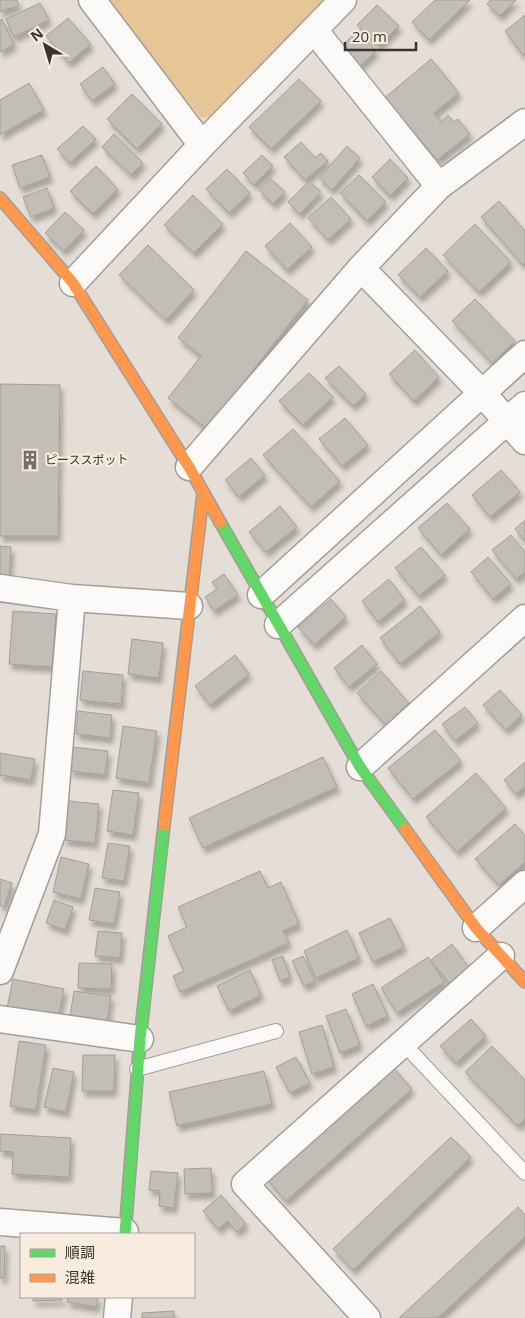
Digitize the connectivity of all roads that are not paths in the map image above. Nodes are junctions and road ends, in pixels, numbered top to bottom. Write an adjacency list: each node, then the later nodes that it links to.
1 (92, 0): 5 (street)
2 (344, 0): 3 (street)
3 (314, 30): 5 (street); 6 (street)
4 (525, 122): 6 (street)
5 (202, 145): 9 (street)
6 (439, 186): 8 (street)
7 (0, 198): 9 (street)
8 (361, 268): 11 (street); 14 (street)
9 (73, 283): 14 (street)
10 (525, 354): 11 (street)
11 (482, 394): 12 (street); 17 (street)
12 (516, 413): 13 (street); 21 (street)
13 (525, 441)
14 (189, 467): 15 (street)
15 (203, 494): 17 (street); 19 (street)
16 (0, 588): 18 (street)
17 (261, 596): 21 (street)
18 (72, 598): 19 (street); 26 (street)
19 (189, 606): 30 (street)
20 (525, 618): 22 (street)
21 (278, 625): 22 (street)
22 (360, 767): 24 (street)
23 (525, 884): 24 (street)
24 (476, 928): 25 (street)
25 (501, 956): 27 (street); 31 (street)
26 (0, 971)
27 (525, 982)
28 (0, 1019): 30 (street)
29 (276, 1031): 32 (lane)
30 (140, 1039): 32 (street)
31 (403, 1044): 33 (lane); 38 (street)
32 (137, 1069): 35 (street)
33 (525, 1173)
34 (0, 1222): 35 (street)
35 (125, 1233)
36 (119, 1298): 37 (street)
37 (117, 1318)
38 (367, 1318)

